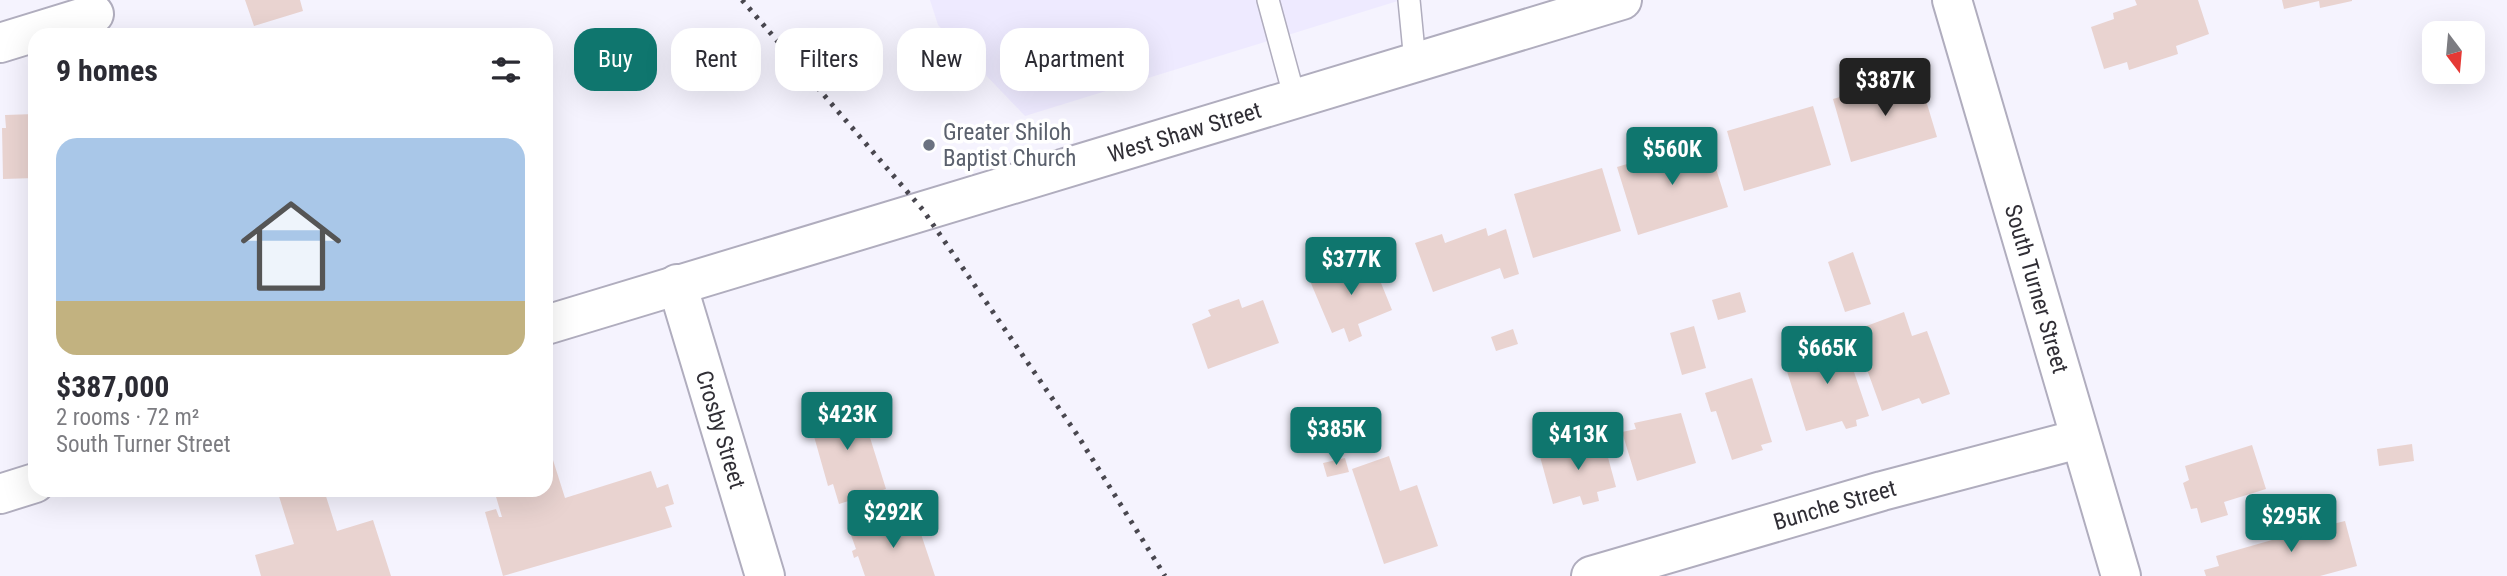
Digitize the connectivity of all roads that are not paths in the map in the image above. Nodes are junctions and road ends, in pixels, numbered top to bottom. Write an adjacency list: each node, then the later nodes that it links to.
1 (1268, 0): 10 (lane)
2 (1409, 0): 9 (lane)
3 (1622, 0): 9 (street, West Shaw Street)
4 (1952, 0): 13 (street, South Turner Street)
5 (94, 14): 6 (street)
6 (49, 28)
7 (28, 34): 8 (street)
8 (0, 43)
9 (1415, 62): 10 (street, West Shaw Street)
10 (1295, 99): 11 (street, West Shaw Street)
11 (677, 285): 12 (street, West Shaw Street); 16 (street, Crosby Street)
12 (553, 323)
13 (2079, 439): 17 (street, Bunche Street); 18 (street, South Turner Street)
14 (28, 485): 15 (street)
15 (0, 494)
16 (765, 576)
17 (1591, 576)
18 (2121, 576)

